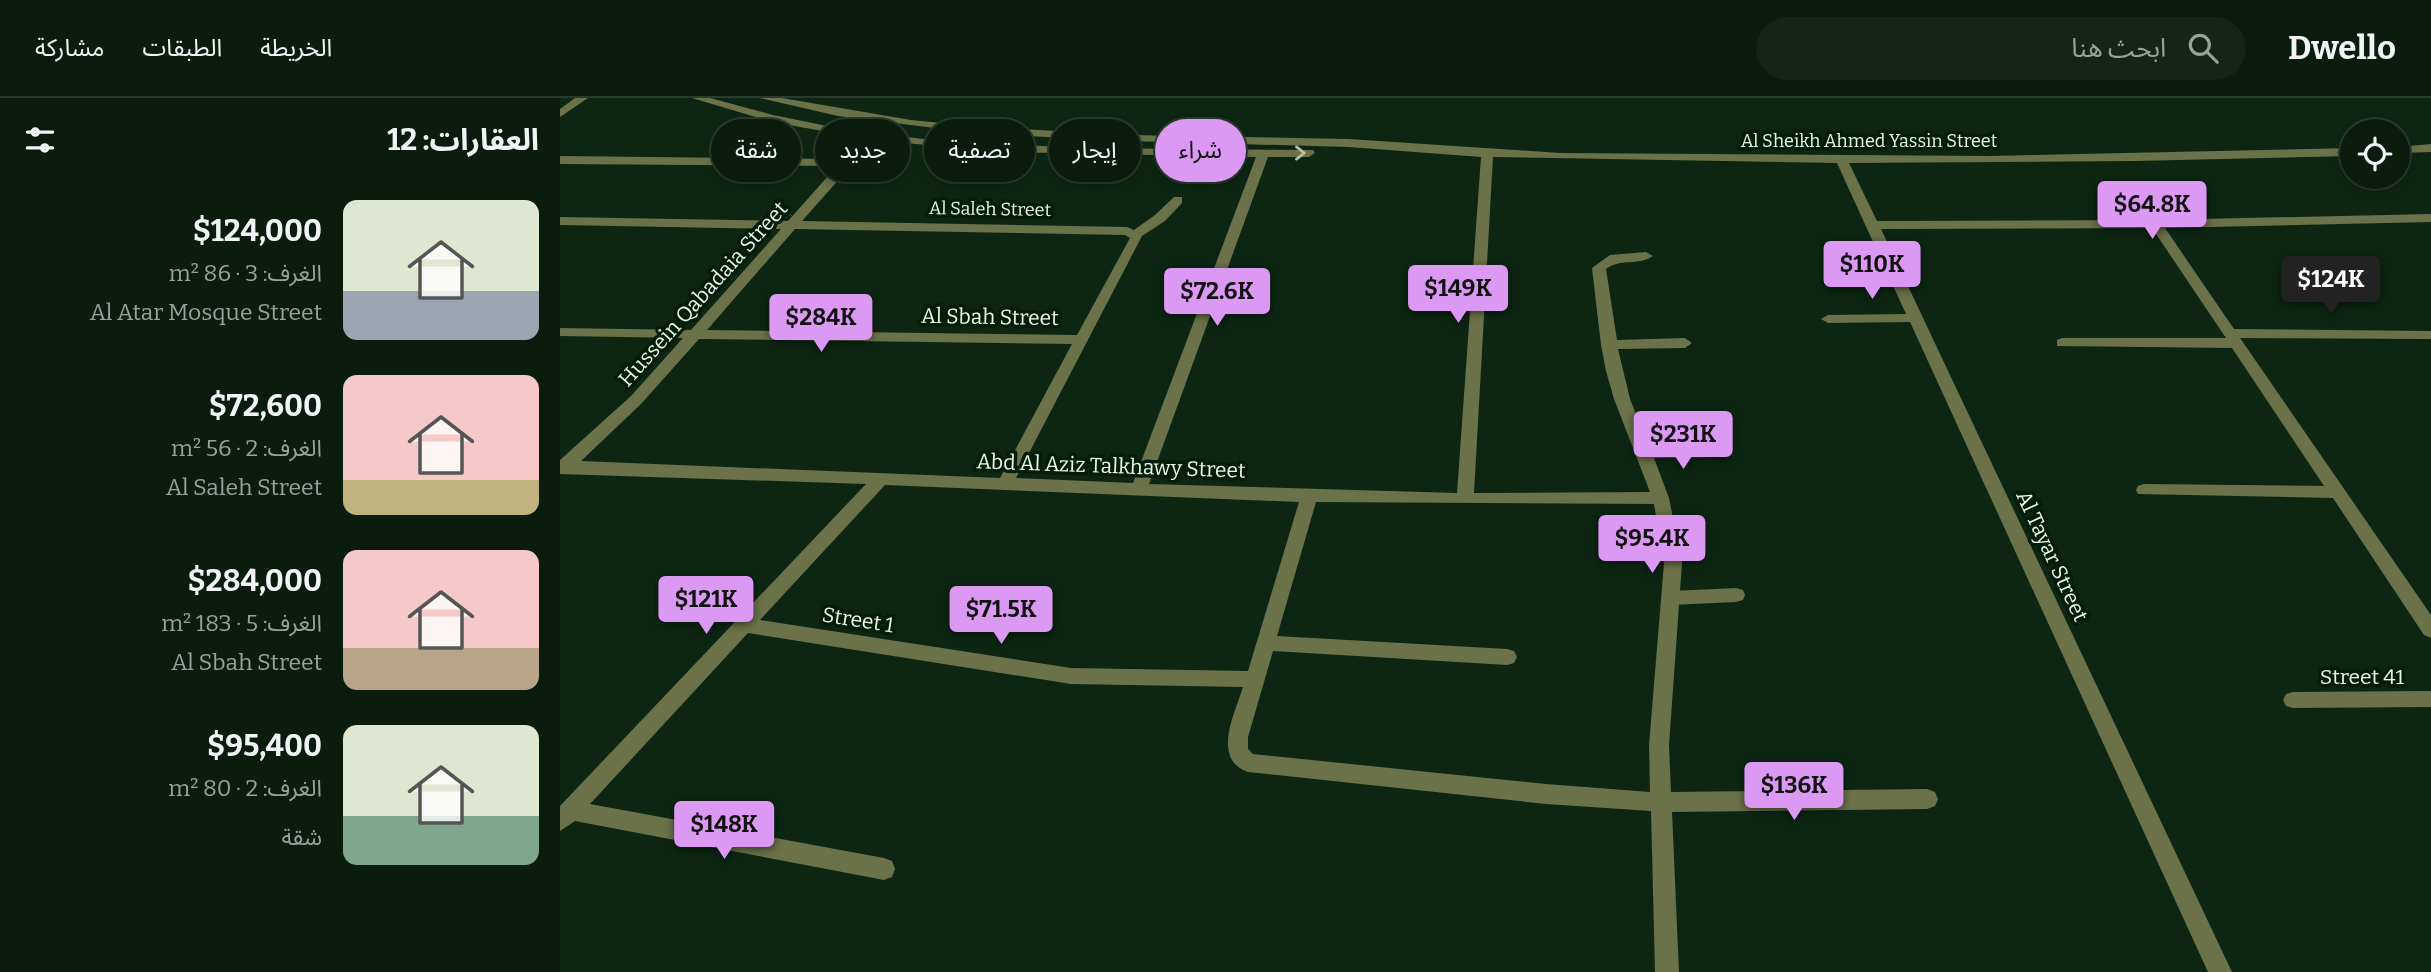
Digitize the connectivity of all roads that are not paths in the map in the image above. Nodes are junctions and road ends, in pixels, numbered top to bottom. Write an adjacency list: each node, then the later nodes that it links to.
1 (582, 98): 4 (street)
2 (698, 98): 5 (street, Al Sheikh Ahmed Yassin Street)
3 (766, 98): 8 (street, Al Sheikh Ahmed Yassin Street)
4 (560, 114)
5 (815, 127)
6 (910, 141): 11 (street, Al Sheikh Ahmed Yassin Street)
7 (2431, 148): 9 (street)
8 (1386, 149): 11 (street, Al Sheikh Ahmed Yassin Street, one-way to 8); 12 (street, Al Sheikh Ahmed Yassin Street)
9 (2410, 149)
10 (2340, 152): 14 (street, Al Sheikh Ahmed Yassin Street)
11 (1263, 153): 41 (street)
12 (1487, 153): 14 (street, Al Sheikh Ahmed Yassin Street); 45 (street)
13 (560, 160): 15 (street)
14 (1842, 160): 22 (street, Al Tayar Street)
15 (815, 163)
16 (830, 182): 20 (street, Hussein Qabadaia Street)
17 (1178, 200): 23 (street)
18 (2431, 218): 21 (street)
19 (560, 221): 20 (street, Al Saleh Street)
20 (794, 223): 23 (street, Al Saleh Street); 28 (street, Hussein Qabadaia Street)
21 (2156, 224): 22 (street); 30 (street)
22 (1873, 225): 25 (street, Al Tayar Street)
23 (1135, 235): 31 (street)
24 (1646, 256): 34 (street)
25 (1916, 318): 26 (street); 60 (street, Al Tayar Street)
26 (1828, 319)
27 (560, 332): 28 (street, Al Sbah Street)
28 (695, 334): 31 (street, Al Sbah Street); 37 (street, Hussein Qabadaia Street)
29 (2431, 335): 30 (street)
30 (2233, 338): 33 (street); 42 (street)
31 (1083, 340): 39 (street)
32 (1685, 343): 34 (street)
33 (2062, 343)
34 (1608, 345): 36 (street)
35 (1721, 452): 36 (street)
36 (1644, 453): 44 (street)
37 (562, 468): 38 (street, Abd Al Aziz Talkhawy Street)
38 (882, 478): 39 (street, Abd Al Aziz Talkhawy Street); 48 (street)
39 (1004, 485): 41 (street, Abd Al Aziz Talkhawy Street)
40 (2144, 490): 42 (street)
41 (1138, 491): 43 (street, Abd Al Aziz Talkhawy Street)
42 (2338, 492): 49 (street)
43 (1309, 496): 45 (street, Abd Al Aziz Talkhawy Street); 50 (street)
44 (1661, 498): 45 (street, Abd Al Aziz Talkhawy Street); 47 (street)
45 (1465, 499)
46 (1736, 595): 47 (street)
47 (1671, 598): 56 (street)
48 (745, 625): 52 (street, Street 1); 57 (street)
49 (2431, 630)
50 (1266, 643): 51 (street); 52 (street)
51 (1507, 657)
52 (1256, 679): 56 (street)
53 (2431, 699): 54 (street, Street 41)
54 (2293, 700)
55 (1927, 799): 56 (street)
56 (1660, 802): 59 (street)
57 (566, 816): 58 (street)
58 (884, 869)
59 (1667, 972)
60 (2220, 972)

